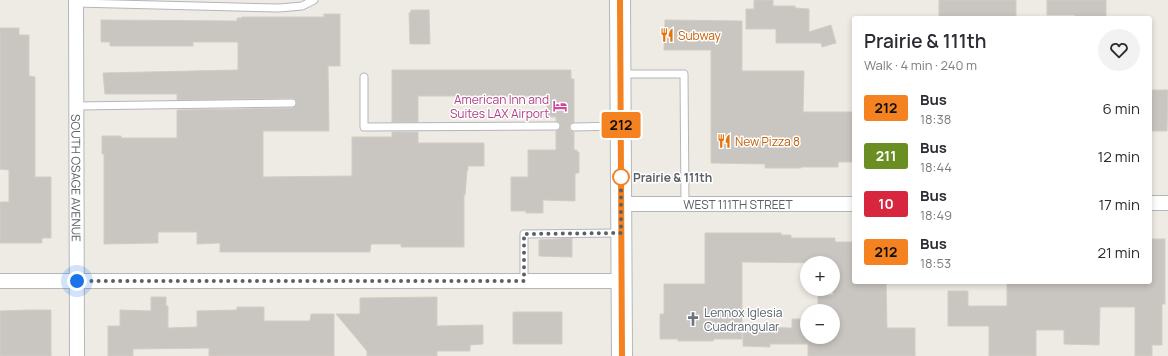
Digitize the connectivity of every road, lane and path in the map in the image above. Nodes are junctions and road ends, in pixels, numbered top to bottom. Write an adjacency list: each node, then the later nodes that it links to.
1 (314, 0): 3 (lane)
2 (620, 0): 4 (main road)
3 (76, 1): 7 (street, SOUTH OSAGE AVENUE)
4 (620, 74): 9 (main road); 14 (lane)
5 (364, 77): 8 (lane)
6 (292, 103): 7 (lane)
7 (77, 106): 18 (street, SOUTH OSAGE AVENUE)
8 (556, 126)
9 (621, 126): 10 (lane); 13 (main road)
10 (574, 127)
11 (1152, 203): 12 (street)
12 (1168, 203)
13 (621, 204): 14 (street, WEST 111TH STREET); 16 (main road)
14 (685, 204): 15 (street, WEST 111TH STREET)
15 (852, 204)
16 (621, 233): 19 (lane); 20 (main road)
17 (0, 281): 18 (street)
18 (77, 281): 19 (street); 21 (street, SOUTH OSAGE AVENUE)
19 (524, 281): 20 (street)
20 (622, 281): 22 (main road)
21 (78, 356)
22 (622, 356)

